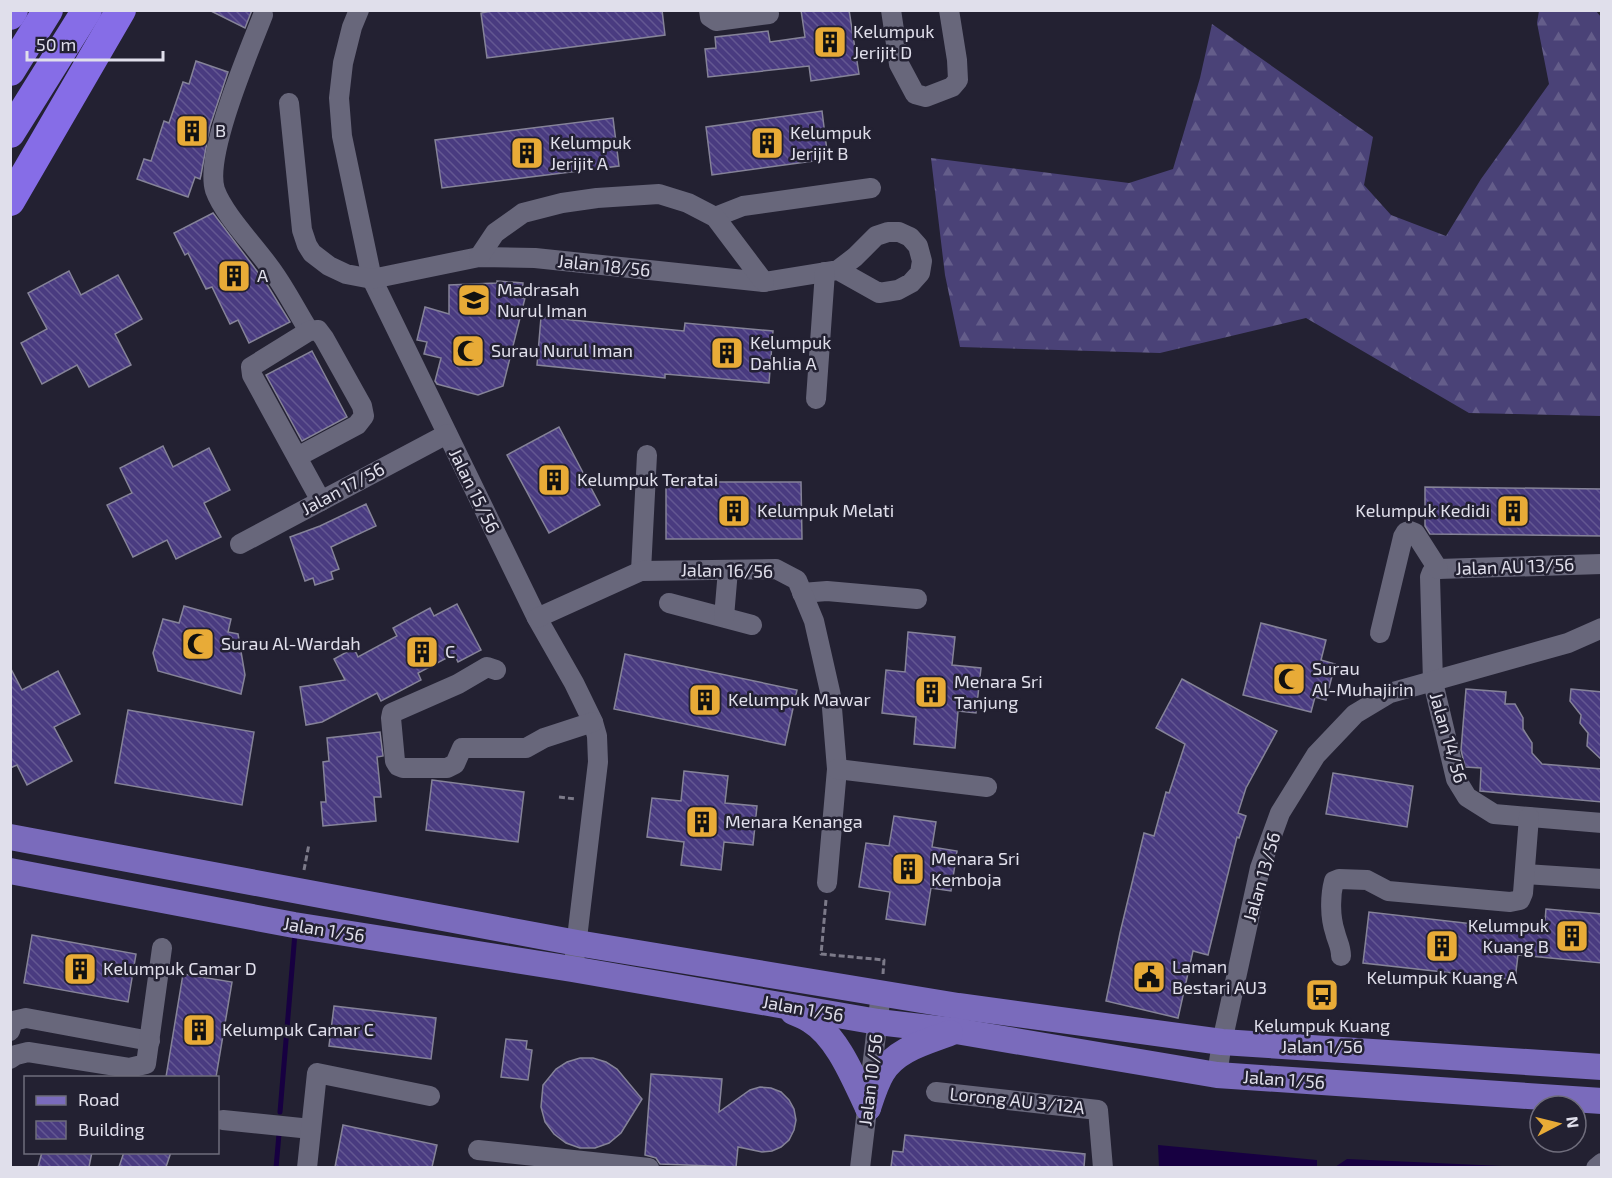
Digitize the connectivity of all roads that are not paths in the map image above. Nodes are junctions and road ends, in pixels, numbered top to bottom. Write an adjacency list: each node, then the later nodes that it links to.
1 (13, 10): 10 (highway)
2 (48, 10): 12 (highway)
3 (87, 10): 14 (highway)
4 (121, 10): 16 (highway)
5 (359, 10): 19 (street, Jalan 15/56)
6 (709, 10): 9 (street)
7 (891, 10): 8 (street)
8 (949, 10)
9 (769, 14)
10 (10, 15)
11 (263, 15): 21 (street)
12 (10, 71)
13 (289, 103): 19 (street)
14 (10, 133)
15 (871, 188): 17 (street)
16 (10, 201)
17 (715, 217): 18 (street); 20 (street)
18 (479, 257): 19 (street, Jalan 18/56); 20 (street, Jalan 18/56)
19 (372, 279): 23 (street, Jalan 15/56)
20 (764, 282): 22 (street, Jalan 18/56)
21 (309, 331): 25 (street); 25 (street)
22 (816, 399)
23 (447, 434): 26 (street, Jalan 17/56); 36 (street, Jalan 15/56)
24 (647, 455): 31 (street)
25 (297, 457): 26 (street)
26 (321, 501): 27 (street, Jalan 17/56)
27 (240, 544)
28 (1602, 564): 29 (street, Jalan AU 13/56)
29 (1438, 569): 39 (street); 41 (street, Jalan AU 13/56)
30 (728, 570): 31 (street, Jalan 16/56); 32 (street, Jalan 16/56); 35 (street)
31 (641, 571): 36 (street, Jalan 16/56)
32 (802, 593): 33 (street); 43 (street, Jalan 16/56)
33 (917, 599)
34 (669, 603): 35 (street)
35 (724, 617): 37 (street)
36 (537, 618): 42 (street, Jalan 15/56)
37 (752, 625)
38 (1602, 628): 41 (street, Jalan 13/56)
39 (1380, 633)
40 (496, 670): 42 (street)
41 (1432, 682): 45 (street, Jalan 14/56); 62 (street, Jalan 13/56)
42 (593, 722): 52 (street, Jalan 15/56)
43 (837, 769): 44 (street); 51 (street, Jalan 16/56)
44 (987, 787)
45 (1529, 817): 46 (street, Jalan 14/56); 49 (street)
46 (1602, 823)
47 (10, 837): 52 (main road, Jalan 1/56)
48 (10, 872): 55 (main road, Jalan 1/56)
49 (1525, 874): 50 (street); 54 (street)
50 (1602, 879)
51 (827, 883)
52 (577, 943): 55 (street, Jalan 15/56); 56 (main road, Jalan 1/56)
53 (162, 948): 61 (street)
54 (1341, 956)
55 (572, 969): 57 (main road, Jalan 1/56)
56 (881, 993): 58 (street, Jalan 10/56); 62 (main road, Jalan 1/56)
57 (772, 1003): 58 (main road, Jalan 1/56); 69 (main road)
58 (878, 1022): 59 (main road, Jalan 1/56); 69 (street, Jalan 10/56)
59 (956, 1030): 65 (main road, Jalan 1/56); 69 (main road)
60 (10, 1031): 61 (street)
61 (150, 1041): 63 (street)
62 (1222, 1042): 64 (main road, Jalan 1/56); 65 (street, Jalan 13/56)
63 (10, 1059)
64 (1602, 1067)
65 (1217, 1075): 68 (main road, Jalan 1/56)
66 (936, 1092): 77 (street, Lorong AU 3/12A)
67 (430, 1096): 71 (street)
68 (1602, 1101)
69 (868, 1108): 76 (street, Jalan 10/56)
70 (223, 1120): 71 (street)
71 (311, 1129): 74 (street)
72 (478, 1150): 75 (street)
73 (1602, 1163): 78 (street)
74 (307, 1167)
75 (649, 1167)
76 (860, 1167)
77 (1103, 1167)
78 (1596, 1167)

